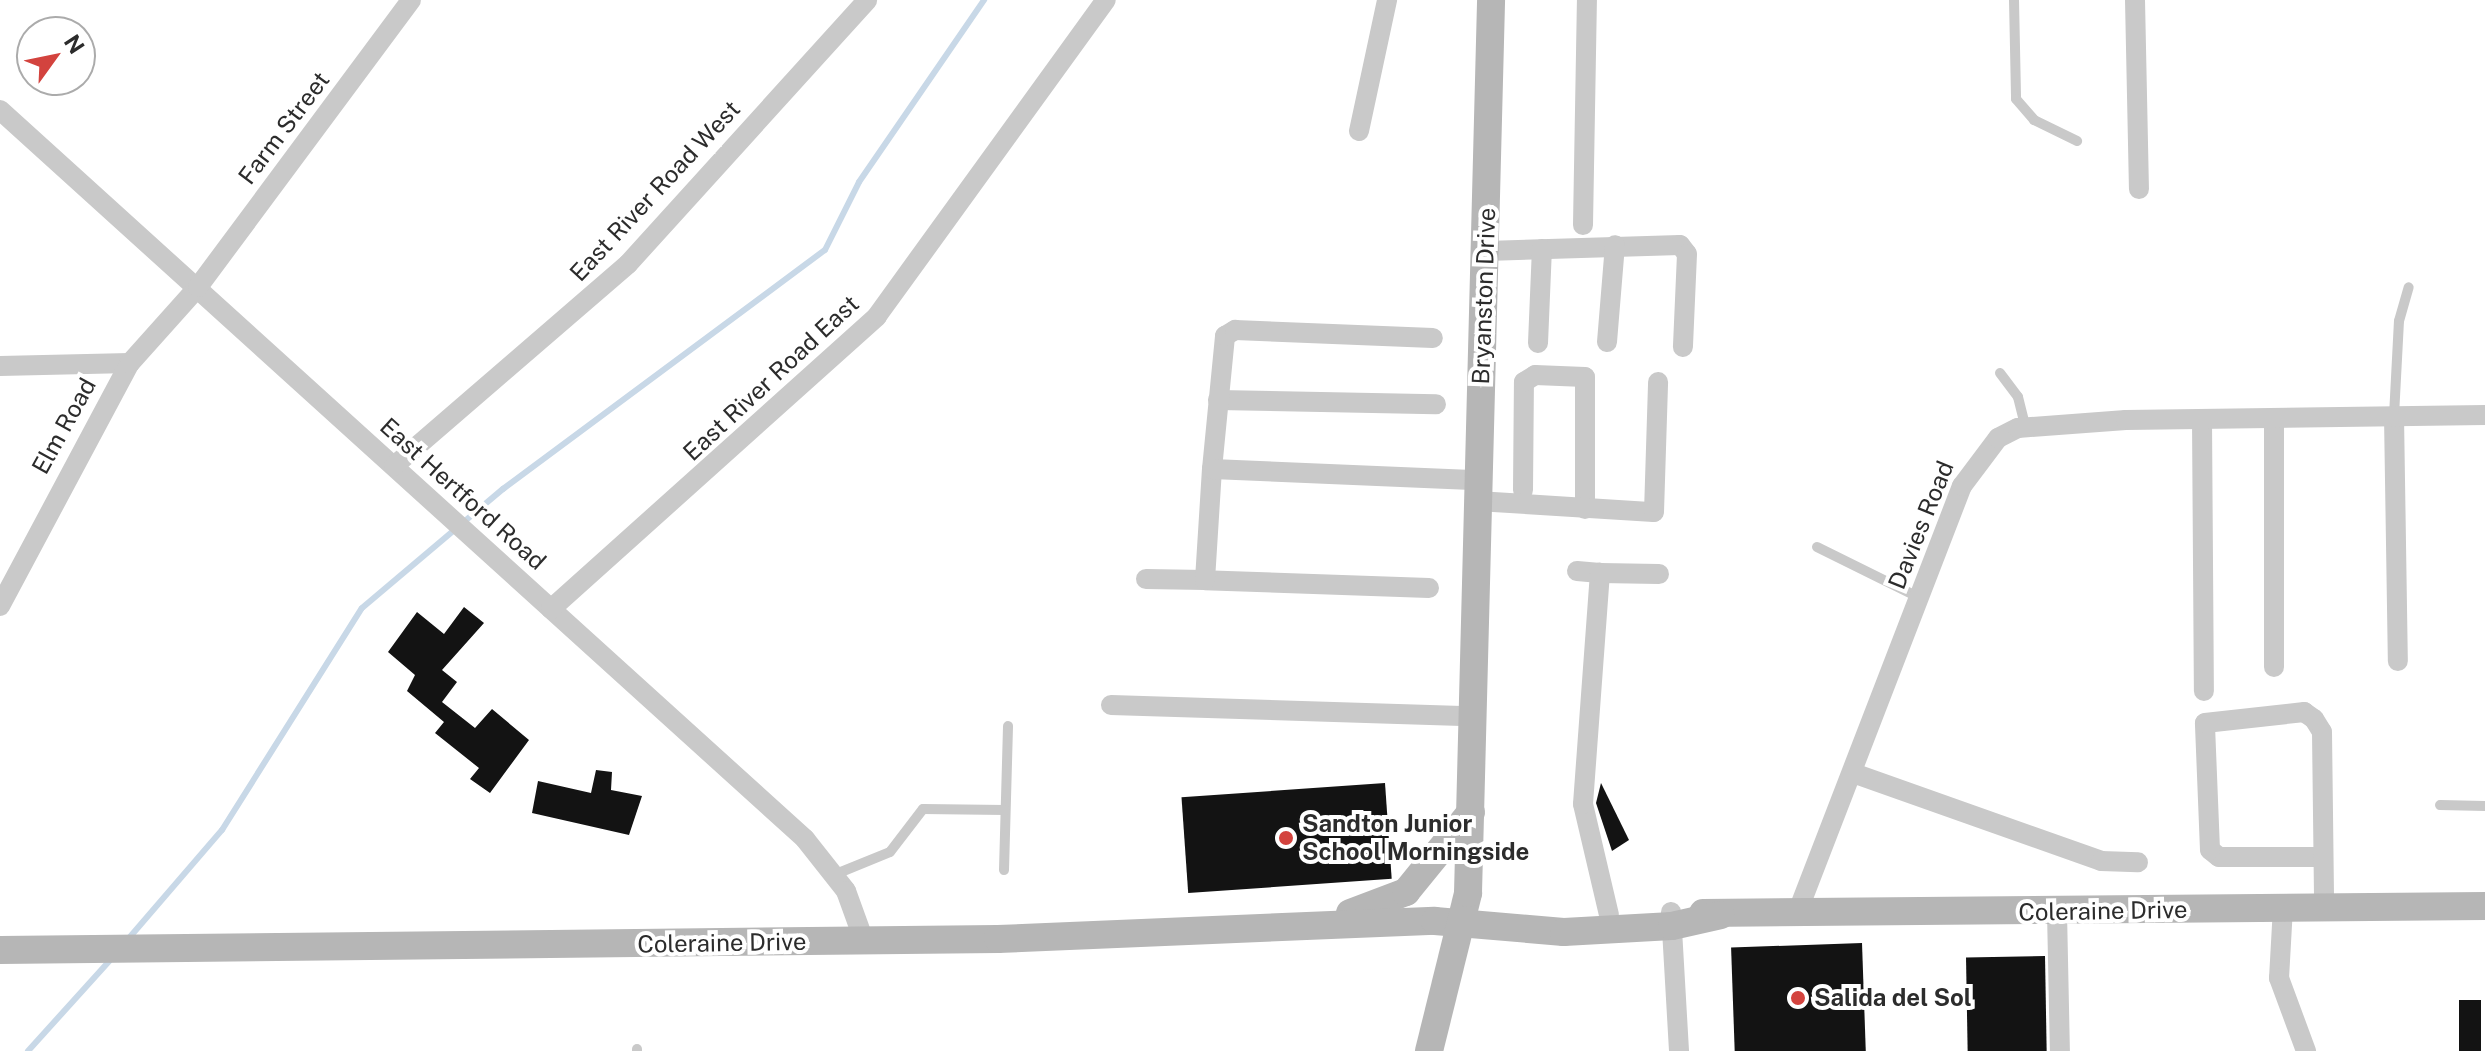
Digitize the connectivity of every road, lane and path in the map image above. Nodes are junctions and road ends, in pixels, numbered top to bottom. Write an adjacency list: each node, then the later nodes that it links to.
1 (411, 0): 17 (street, Farm Street)
2 (867, 0): 34 (street, East River Road West)
3 (1106, 0): 49 (street, East River Road East)
4 (1387, 0): 10 (street)
5 (1491, 0): 16 (street, Bryanston Drive)
6 (1587, 0): 13 (street)
7 (2014, 0): 11 (lane)
8 (2135, 0): 12 (street)
9 (0, 110): 17 (street, East Hertford Road)
10 (1359, 131)
11 (2077, 141)
12 (2139, 189)
13 (1583, 225)
14 (1615, 245): 15 (street); 20 (street); 22 (street)
15 (1542, 249): 16 (street); 21 (street)
16 (1486, 251): 36 (street, Bryanston Drive)
17 (198, 287): 23 (street, Elm Road); 34 (street, East Hertford Road)
18 (2409, 287): 30 (lane)
19 (1433, 338): 27 (street)
20 (1607, 342)
21 (1538, 343)
22 (1683, 347)
23 (130, 363): 24 (street); 48 (street, Elm Road)
24 (0, 366)
25 (2000, 373): 33 (lane)
26 (1658, 382): 38 (street)
27 (1218, 400): 28 (street); 35 (street)
28 (1436, 404)
29 (2485, 415): 30 (street, Davies Road)
30 (2394, 416): 31 (street, Davies Road); 50 (street)
31 (2274, 418): 32 (street, Davies Road); 51 (street)
32 (2202, 419): 33 (street, Davies Road); 52 (street)
33 (2026, 428): 47 (street, Davies Road)
34 (394, 466): 49 (street, East Hertford Road)
35 (1212, 469): 36 (street); 44 (street)
36 (1477, 490): 38 (street); 46 (street, Bryanston Drive)
37 (1523, 490): 38 (street)
38 (1585, 509)
39 (1817, 547): 47 (lane)
40 (1577, 571): 41 (street)
41 (1600, 573): 42 (street); 70 (street)
42 (1659, 574)
43 (1146, 579): 44 (street)
44 (1205, 580): 45 (street)
45 (1429, 588)
46 (1475, 592): 54 (street, Bryanston Drive); 72 (street, Bryanston Drive)
47 (1920, 598): 56 (street, Davies Road)
48 (0, 606)
49 (551, 609): 64 (street, East Hertford Road)
50 (2398, 661)
51 (2274, 667)
52 (2204, 691)
53 (1111, 705): 54 (street)
54 (1470, 716): 60 (street, Bryanston Drive)
55 (1008, 726): 59 (lane)
56 (1853, 773): 62 (street); 69 (street, Davies Road)
57 (2440, 805): 58 (lane)
58 (2485, 806)
59 (1005, 810): 63 (lane); 64 (lane)
60 (1471, 812): 72 (street, Bryanston Drive); 73 (street)
61 (2323, 857): 61 (street); 67 (street)
62 (2138, 862)
63 (1004, 870)
64 (836, 874): 74 (street, East Hertford Road)
65 (2485, 906): 67 (street, Coleraine Drive)
66 (2283, 907): 67 (street, Coleraine Drive); 68 (street, Coleraine Drive); 80 (street)
67 (2324, 907)
68 (2057, 912): 69 (street, Coleraine Drive); 79 (street)
69 (1796, 916): 71 (street, Coleraine Drive)
70 (1623, 919): 71 (street, Coleraine Drive); 72 (street, Coleraine Drive)
71 (1672, 919): 78 (street)
72 (1467, 921): 73 (street, Coleraine Drive); 76 (street); 77 (street)
73 (1324, 924): 74 (street, Coleraine Drive)
74 (863, 938): 75 (street, Coleraine Drive)
75 (0, 950)
76 (1429, 1051)
77 (1446, 1051)
78 (1679, 1051)
79 (2060, 1051)
80 (2306, 1051)

